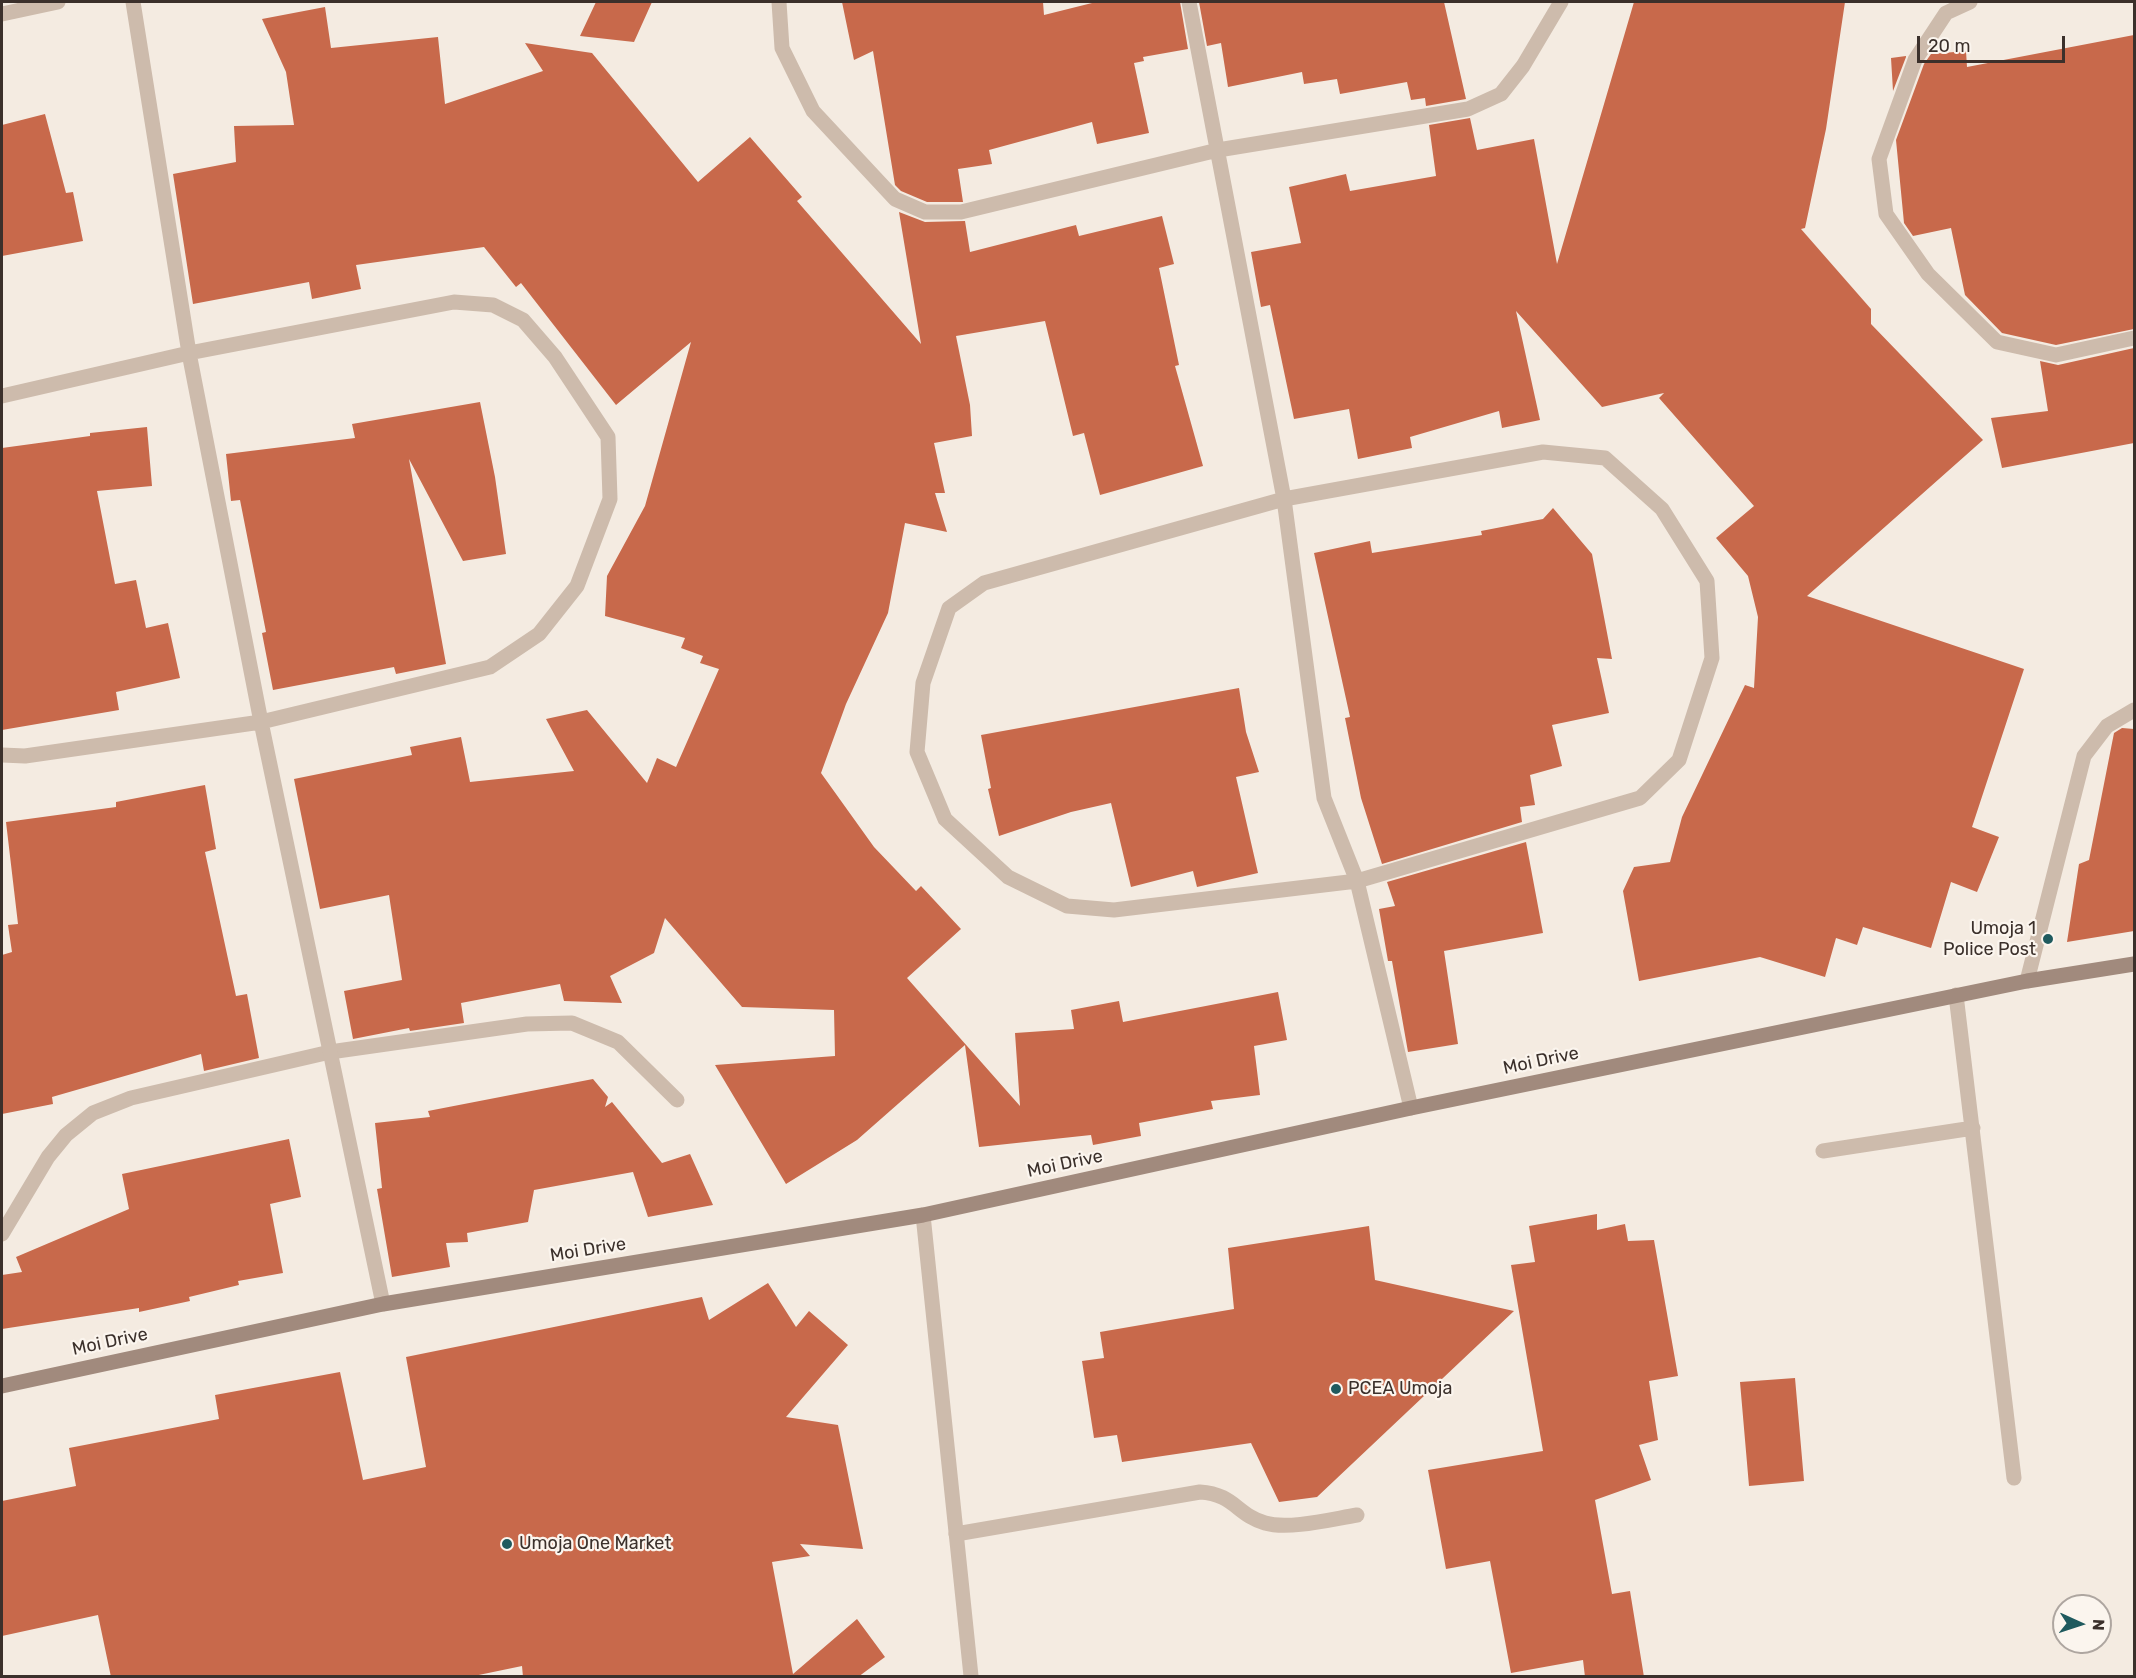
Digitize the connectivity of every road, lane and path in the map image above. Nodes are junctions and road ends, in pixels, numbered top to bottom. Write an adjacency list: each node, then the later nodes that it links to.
1 (58, 2): 7 (street)
2 (133, 2): 10 (street)
3 (779, 2): 8 (street)
4 (1189, 2): 8 (street)
5 (1561, 2): 8 (street)
6 (1970, 2): 9 (street)
7 (2, 14)
8 (1218, 150): 12 (street)
9 (2134, 338)
10 (189, 353): 11 (street); 14 (street); 14 (street)
11 (2, 396)
12 (1284, 499): 16 (street); 16 (street); 16 (street)
13 (2134, 710): 18 (street)
14 (261, 722): 15 (street); 20 (street)
15 (2, 755)
16 (1357, 881): 22 (street)
17 (2134, 964): 18 (street, Moi Drive)
18 (2027, 981): 19 (street, Moi Drive)
19 (1956, 995): 22 (street, Moi Drive); 23 (street)
20 (330, 1052): 21 (street); 26 (street); 27 (street)
21 (677, 1100)
22 (1411, 1108): 25 (street, Moi Drive)
23 (1973, 1128): 24 (street); 29 (street)
24 (1823, 1151)
25 (923, 1215): 27 (street, Moi Drive); 31 (street)
26 (2, 1234)
27 (383, 1304): 28 (street, Moi Drive)
28 (2, 1386)
29 (2014, 1478)
30 (1357, 1515): 31 (street)
31 (956, 1534): 32 (street)
32 (971, 1677)

